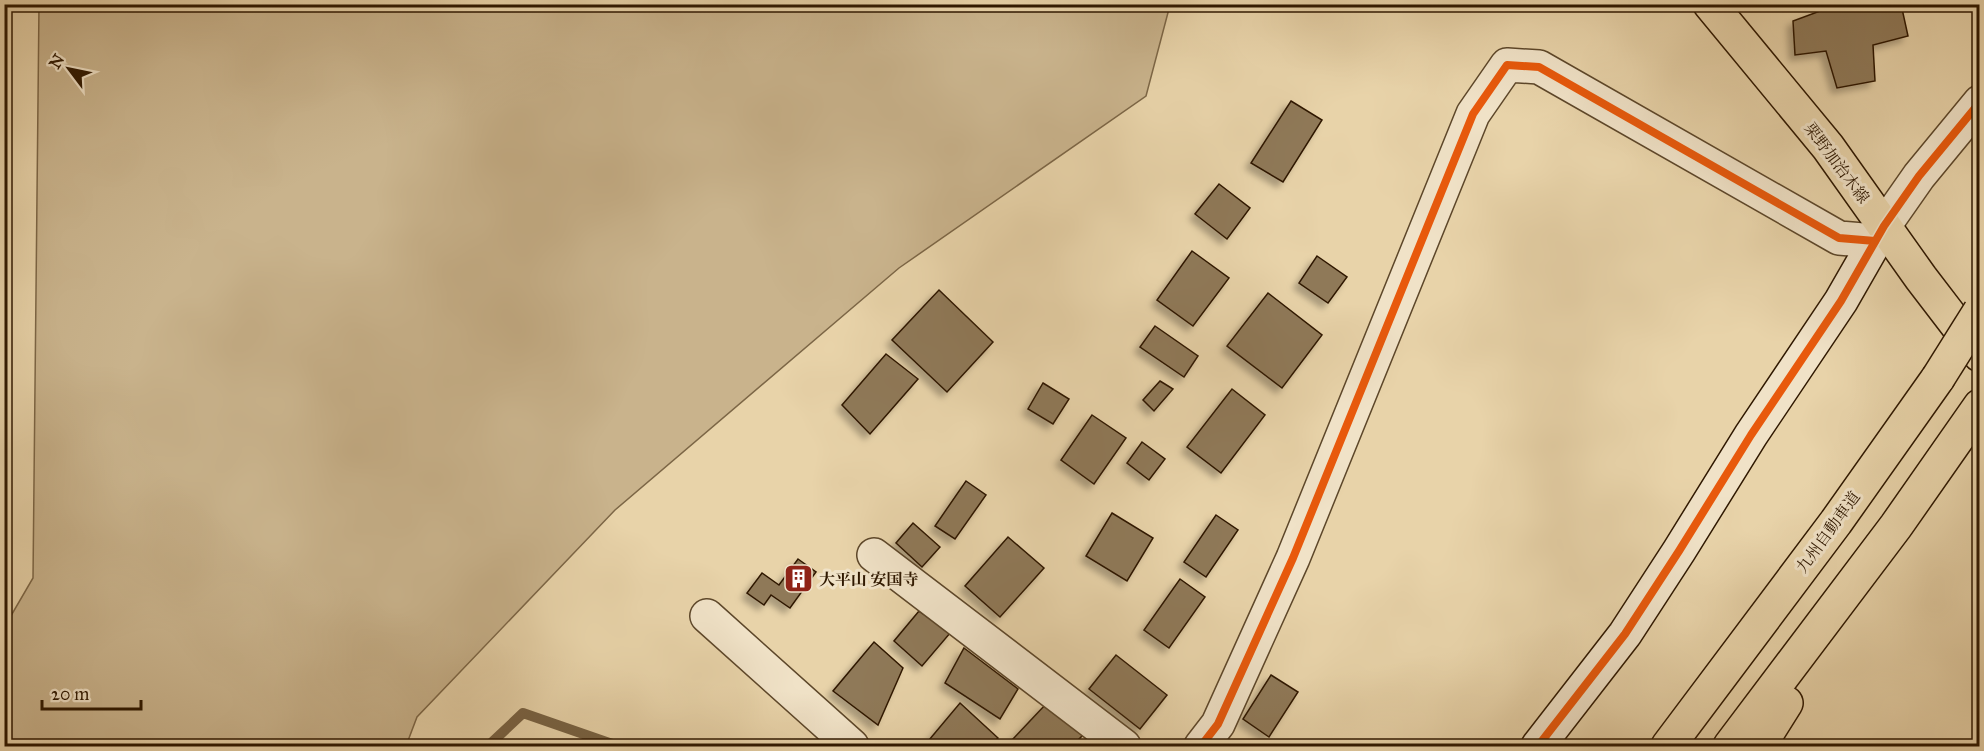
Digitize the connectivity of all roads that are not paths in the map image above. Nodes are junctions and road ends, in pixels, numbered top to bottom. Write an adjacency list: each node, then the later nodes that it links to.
1 (1710, 4): 3 (main road, 栗野加治木線)
2 (1980, 102): 3 (street)
3 (1880, 234): 5 (main road, 栗野加治木線); 12 (street); 13 (street)
4 (1980, 311): 14 (main road, 九州自動車道, bridge)
5 (1980, 355)
6 (1976, 412): 7 (main road)
7 (1896, 526): 15 (main road); 16 (main road)
8 (874, 555): 11 (street)
9 (707, 616): 10 (street)
10 (852, 747)
11 (1124, 747)
12 (1201, 747)
13 (1538, 747)
14 (1668, 747)
15 (1730, 747)
16 (1759, 747)

